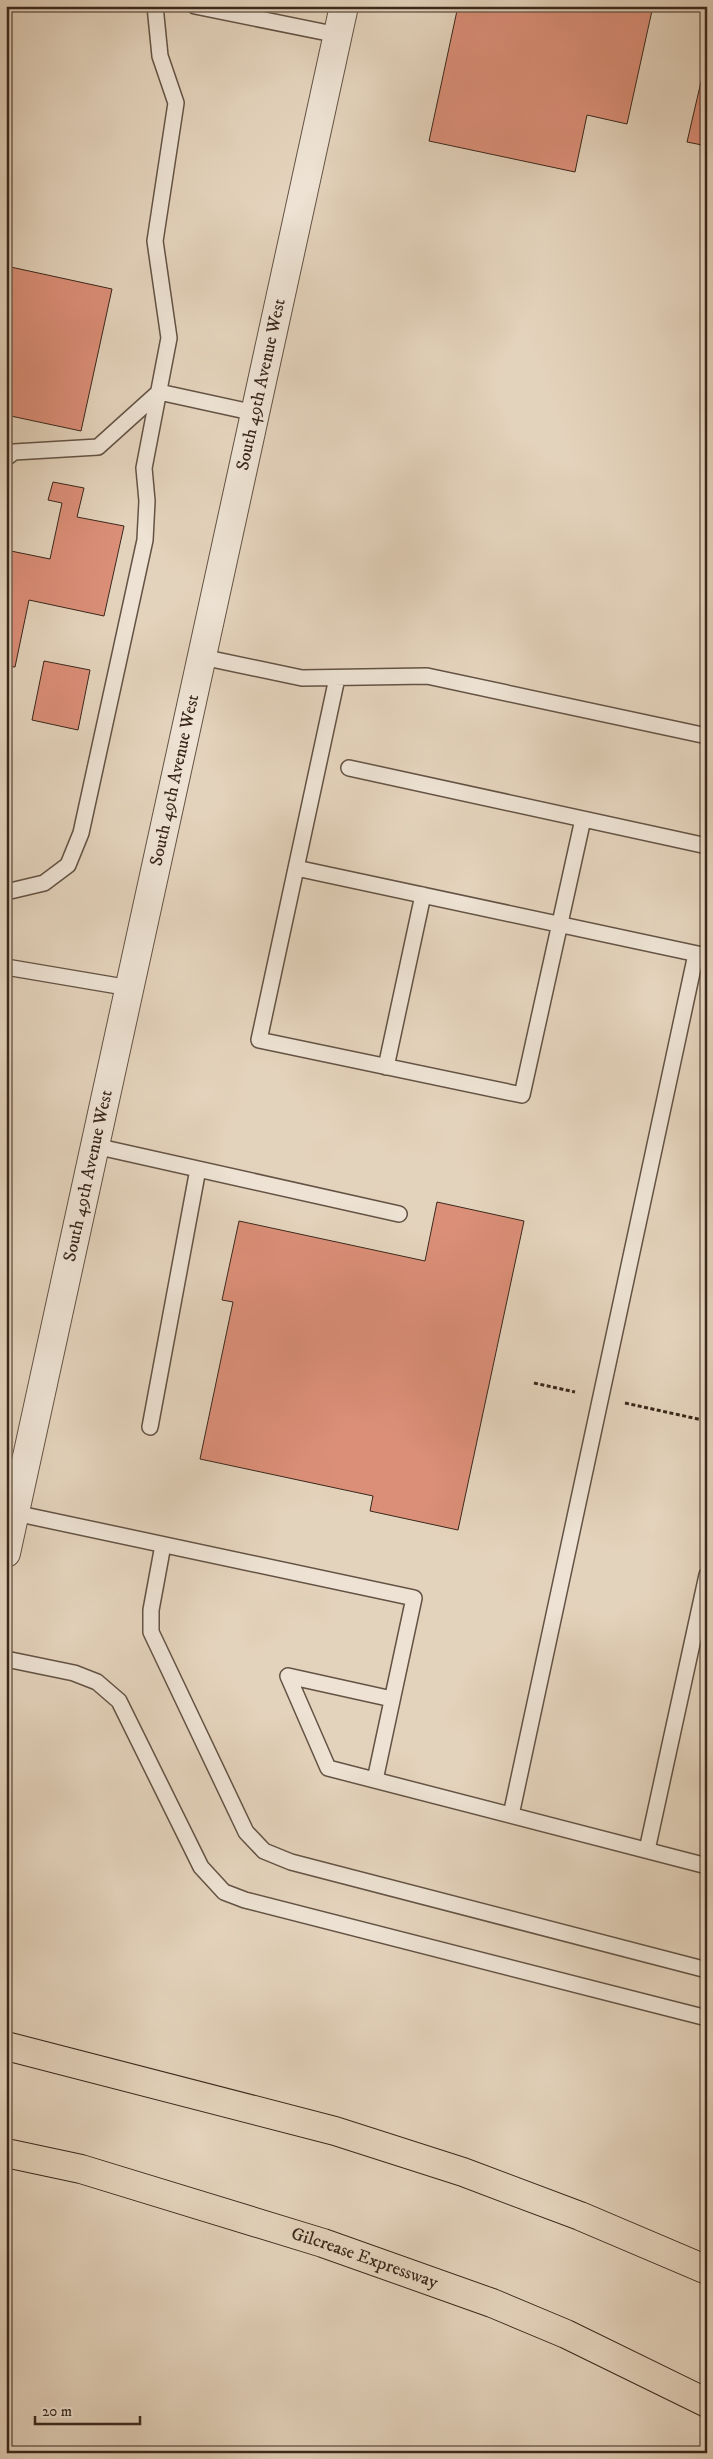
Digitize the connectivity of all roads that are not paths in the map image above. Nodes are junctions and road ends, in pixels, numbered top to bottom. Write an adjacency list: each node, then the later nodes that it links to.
1 (155, 6): 5 (lane)
2 (194, 6): 4 (lane)
3 (344, 6): 4 (street, South 49th Avenue West)
4 (338, 36): 6 (street, South 49th Avenue West)
5 (159, 392): 6 (lane); 7 (lane); 15 (lane)
6 (255, 413): 8 (street, South 49th Avenue West)
7 (6, 458)
8 (202, 657): 9 (lane); 20 (street, South 49th Avenue West)
9 (337, 678): 10 (lane); 14 (lane)
10 (707, 736)
11 (349, 768): 12 (lane)
12 (583, 819): 13 (lane); 17 (lane)
13 (707, 846)
14 (296, 868): 16 (lane); 21 (lane)
15 (6, 892)
16 (423, 895): 17 (lane); 21 (lane)
17 (560, 925): 18 (lane); 21 (lane)
18 (701, 955): 33 (lane)
19 (6, 967): 20 (lane)
20 (130, 988): 22 (street, South 49th Avenue West)
21 (386, 1066)
22 (95, 1146): 23 (lane); 26 (street, South 49th Avenue West)
23 (198, 1169): 24 (lane); 25 (lane)
24 (399, 1214)
25 (150, 1427)
26 (15, 1513): 27 (lane); 28 (street, South 49th Avenue West)
27 (163, 1545): 31 (lane); 36 (lane)
28 (6, 1553)
29 (707, 1575): 34 (lane)
30 (6, 1659): 37 (lane)
31 (392, 1699): 32 (lane); 32 (lane)
32 (375, 1780): 33 (lane)
33 (511, 1816): 34 (lane)
34 (647, 1850): 35 (lane)
35 (707, 1866)
36 (707, 1970)
37 (707, 2018)
38 (17, 2049): 40 (highway)
39 (14, 2154): 41 (highway, Gilcrease Expressway)
40 (707, 2270)
41 (707, 2403)

